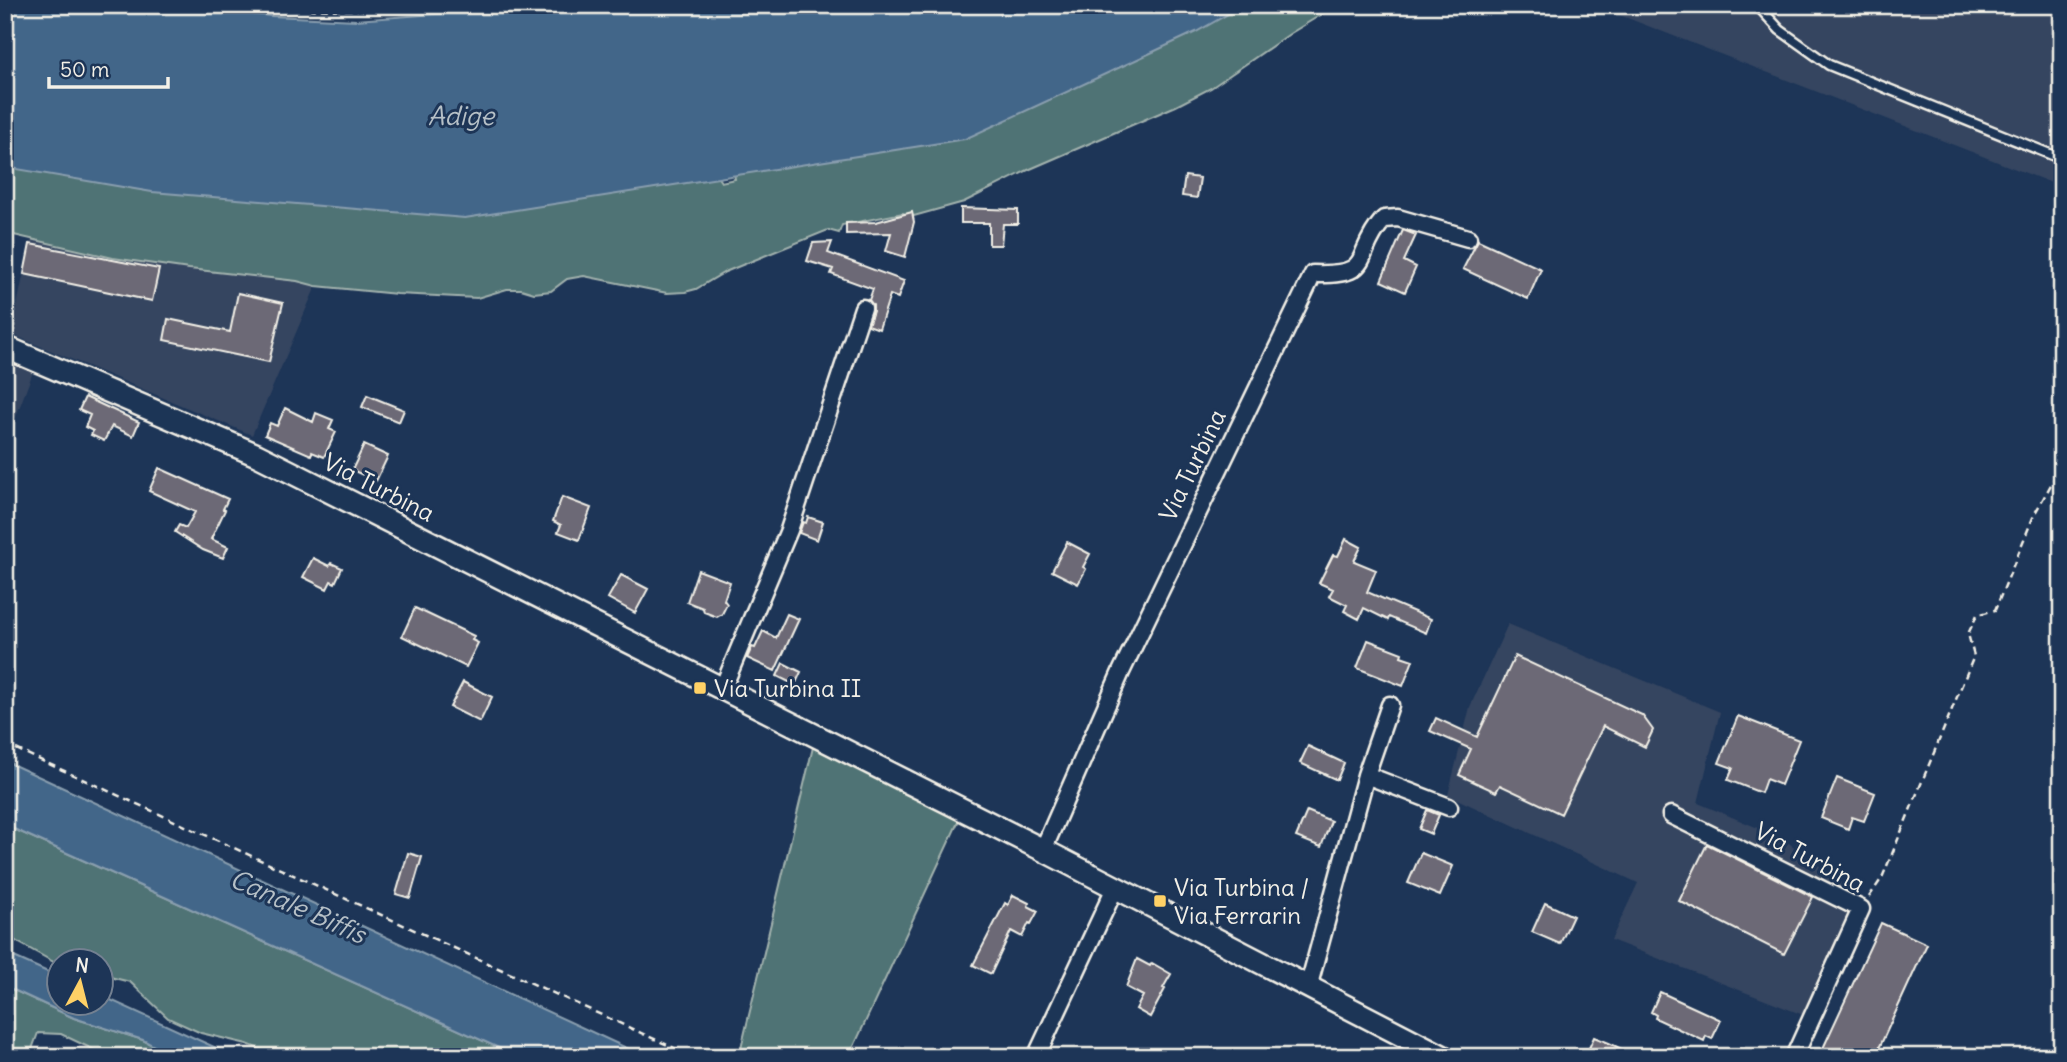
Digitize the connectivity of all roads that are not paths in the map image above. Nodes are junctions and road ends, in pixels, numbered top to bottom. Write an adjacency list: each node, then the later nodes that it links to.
1 (1757, 5): 2 (lane)
2 (2062, 159)
3 (1468, 238): 11 (street, Via Turbina)
4 (863, 308): 6 (street)
5 (5, 347): 6 (street, Via Turbina)
6 (722, 690): 11 (street, Via Turbina)
7 (1390, 705): 8 (street)
8 (1366, 775): 9 (street); 13 (street)
9 (1449, 807)
10 (1671, 815): 16 (street, Via Turbina)
11 (1043, 850): 12 (street, Via Turbina)
12 (1115, 888): 13 (street, Via Turbina); 14 (street)
13 (1308, 988): 15 (street, Via Turbina)
14 (1036, 1057)
15 (1444, 1057)
16 (1794, 1057)

